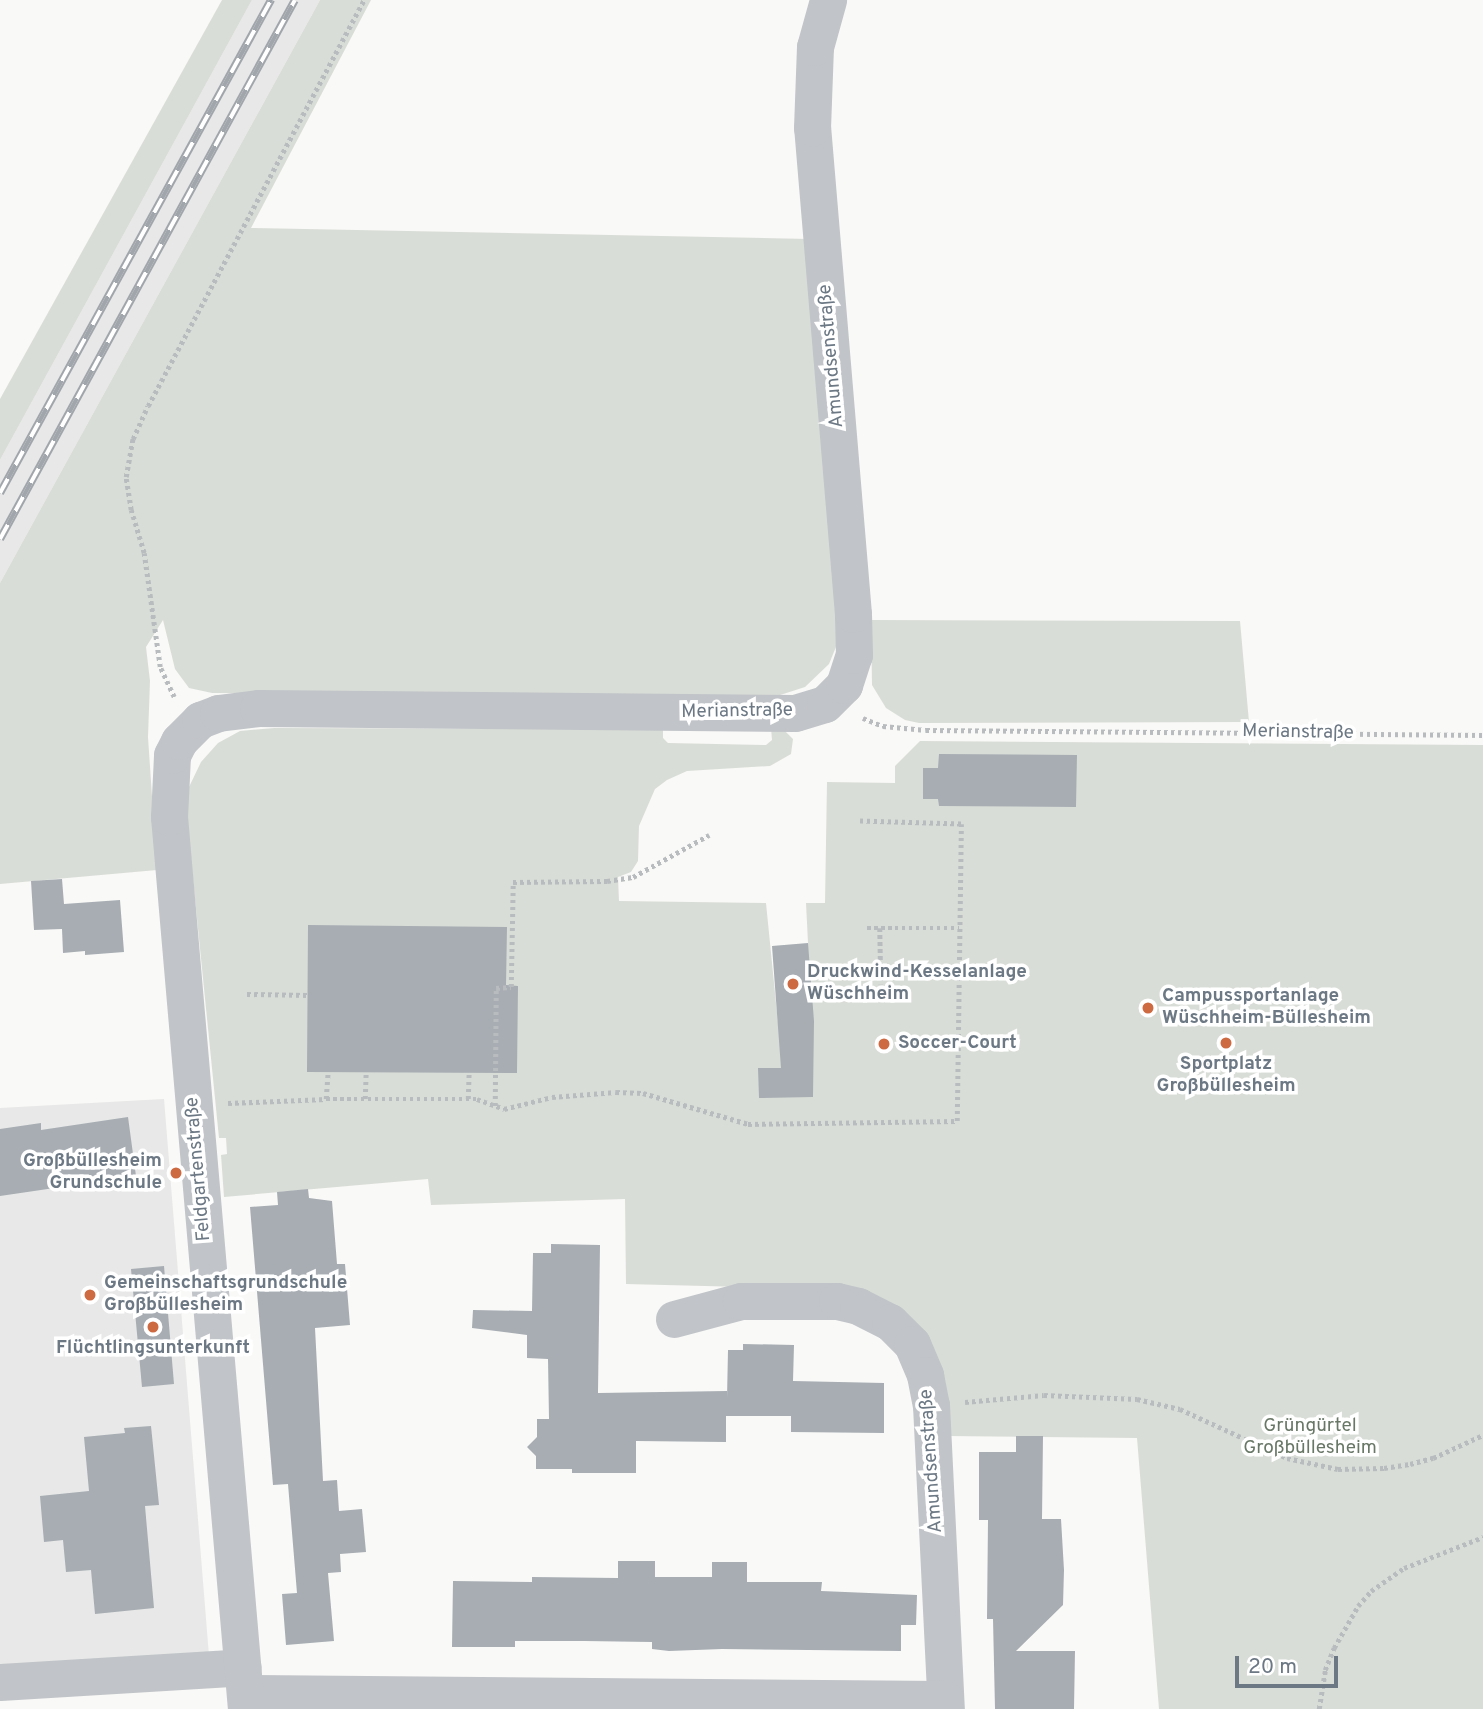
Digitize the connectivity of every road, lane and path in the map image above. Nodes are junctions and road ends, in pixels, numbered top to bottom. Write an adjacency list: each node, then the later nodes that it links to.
1 (364, 0): 3 (path)
2 (828, 0): 4 (street, Amundsenstraße)
3 (160, 667)
4 (825, 704): 5 (path, Merianstraße); 6 (street, Merianstraße)
5 (1483, 735)
6 (172, 755): 21 (street, Feldgartenstraße)
7 (860, 821): 11 (path)
8 (709, 835): 22 (path)
9 (867, 928): 10 (path)
10 (880, 928): 11 (path); 12 (path)
11 (959, 928): 22 (path)
12 (881, 984)
13 (247, 995): 14 (path)
14 (307, 995)
15 (328, 1072): 18 (path)
16 (366, 1073): 19 (path)
17 (468, 1073): 20 (path)
18 (326, 1099): 19 (path); 21 (path)
19 (365, 1100): 20 (path)
20 (468, 1100): 22 (path)
21 (193, 1105): 28 (street, Feldgartenstraße)
22 (495, 1106)
23 (674, 1319): 24 (street, Amundsenstraße)
24 (931, 1405): 25 (path); 29 (street, Amundsenstraße)
25 (1483, 1435)
26 (1483, 1537): 30 (path)
27 (0, 1682): 28 (street)
28 (245, 1690): 29 (street)
29 (946, 1704)
30 (1319, 1709)

